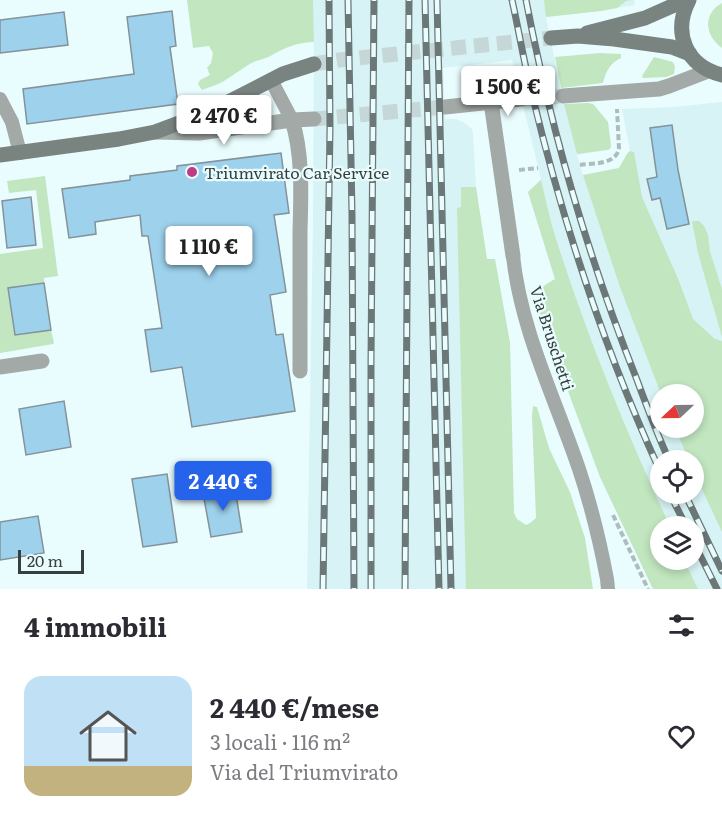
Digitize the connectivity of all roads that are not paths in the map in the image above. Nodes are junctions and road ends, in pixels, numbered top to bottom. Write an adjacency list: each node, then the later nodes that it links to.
1 (688, 0): 2 (main road); 4 (main road)
2 (578, 36): 3 (main road); 4 (main road)
3 (551, 38)
4 (690, 54): 6 (main road)
5 (314, 64): 7 (main road)
6 (715, 73): 8 (street)
7 (271, 80): 14 (lane); 15 (main road)
8 (563, 96)
9 (0, 99): 16 (lane)
10 (521, 99): 11 (street)
11 (491, 102): 12 (street); 18 (street, Via Bruschetti)
12 (445, 107)
13 (314, 119): 14 (street)
14 (292, 120): 15 (street); 21 (street)
15 (155, 132): 16 (main road)
16 (20, 153): 17 (main road)
17 (0, 155)
18 (513, 256): 22 (lane, Via Bruschetti)
19 (42, 361): 20 (street)
20 (0, 367)
21 (300, 371)
22 (608, 589)

